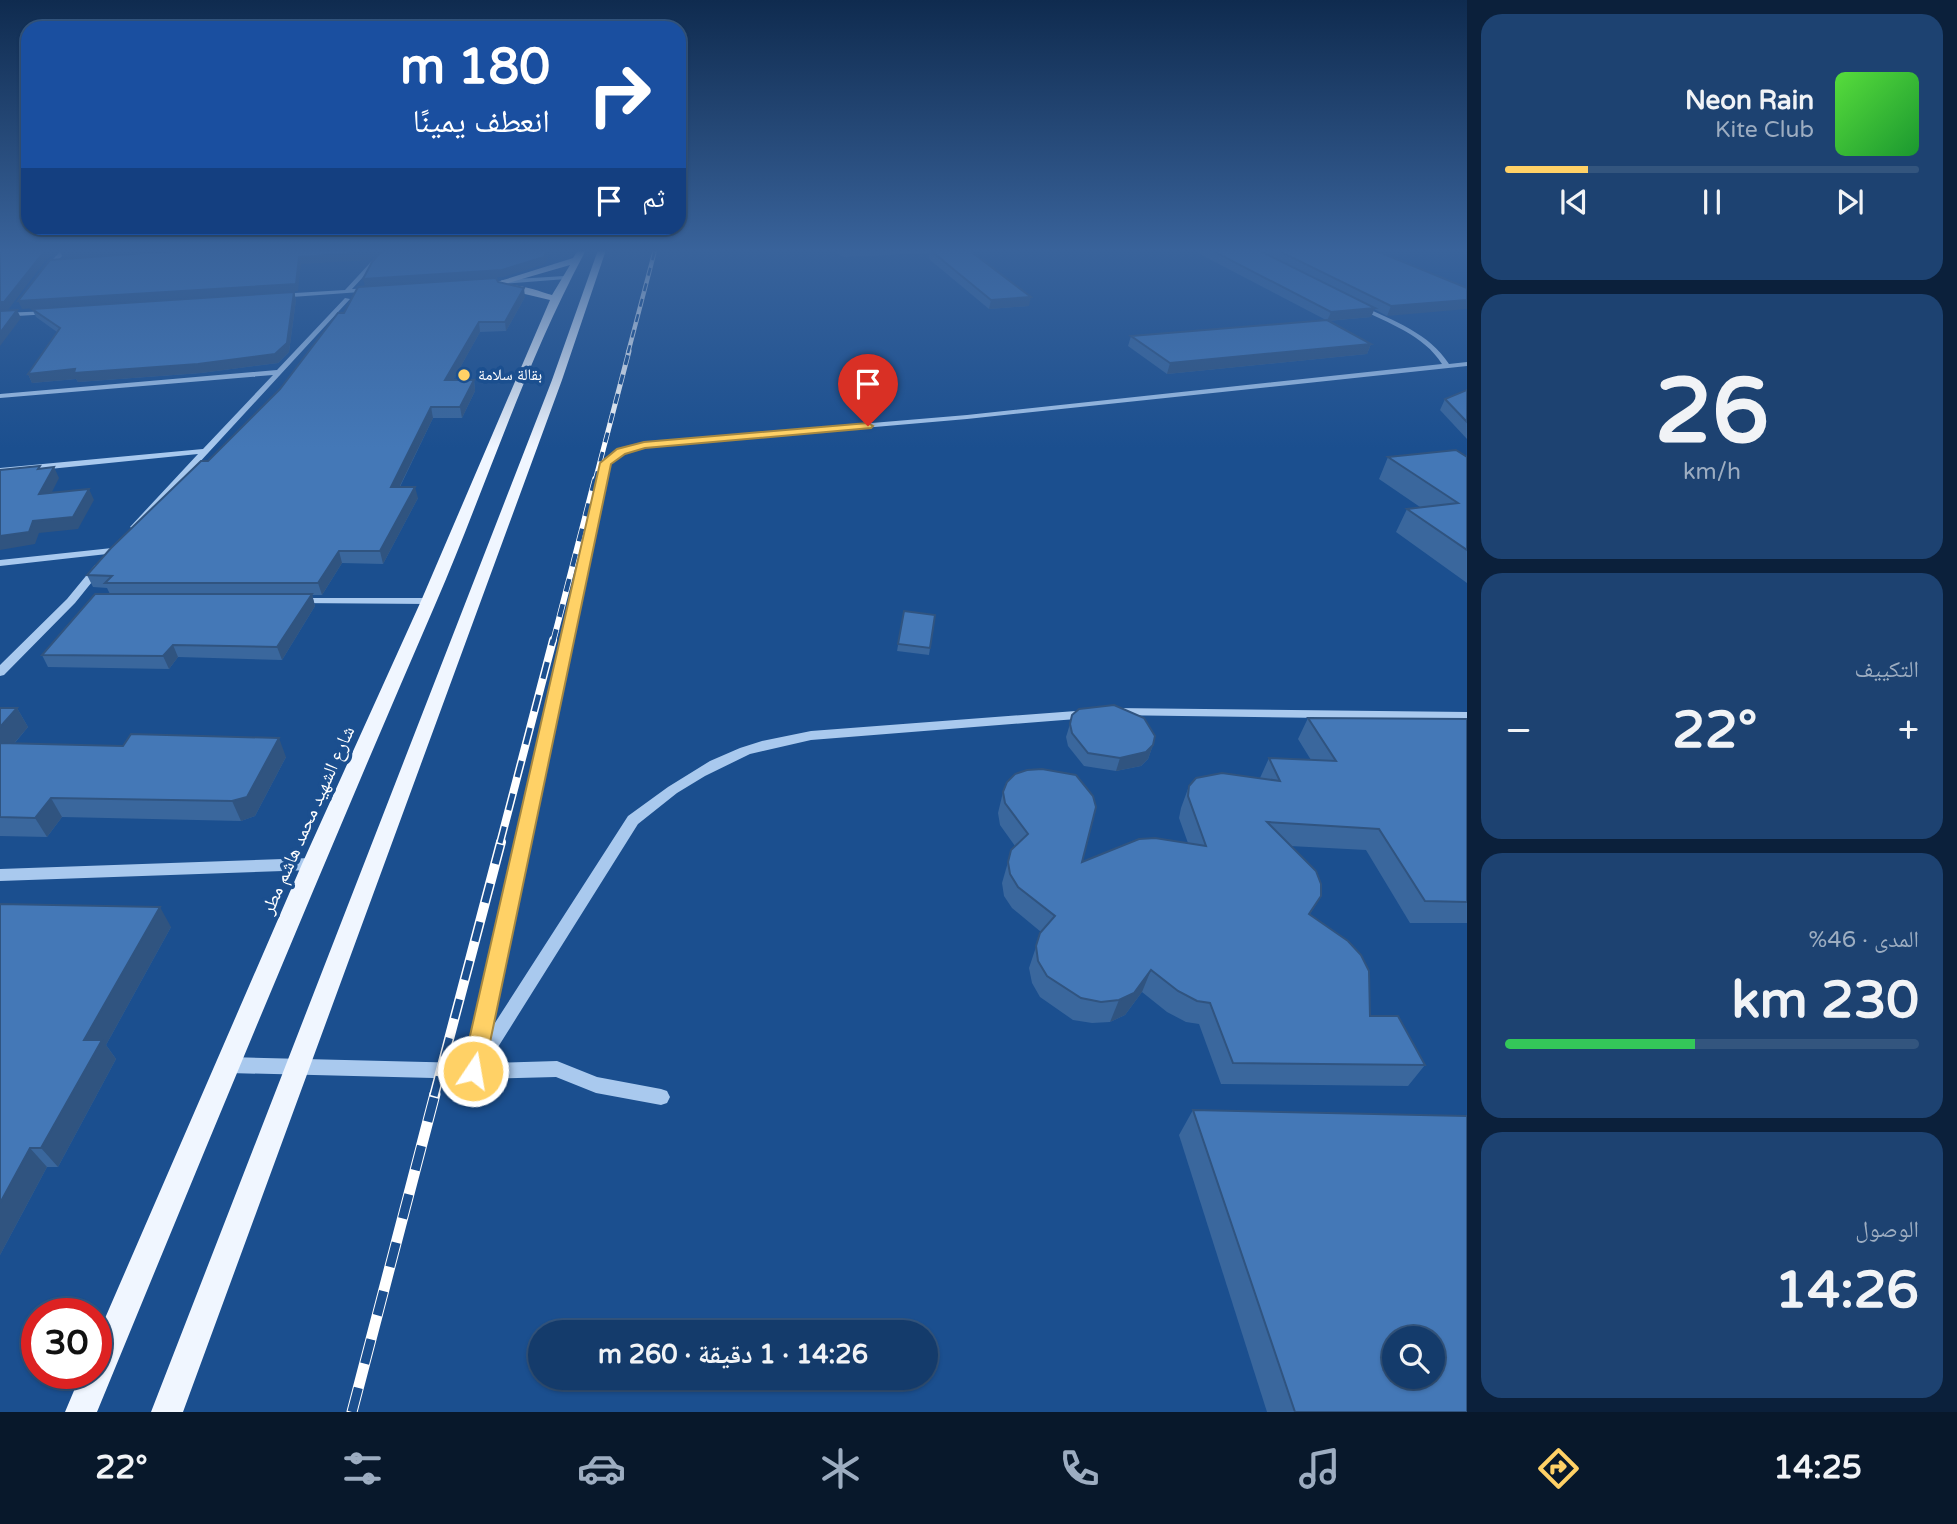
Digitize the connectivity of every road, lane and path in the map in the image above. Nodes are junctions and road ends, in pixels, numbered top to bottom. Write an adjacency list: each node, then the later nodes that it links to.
1 (327, 316): 9 (street)
2 (548, 316): 20 (main road, شارع الشهيد محمد هاشم مطر)
3 (579, 316): 26 (main road)
4 (1376, 316): 8 (street)
5 (50, 320): 6 (street)
6 (0, 324)
7 (1467, 364): 8 (street)
8 (1447, 367): 27 (street)
9 (276, 372): 10 (street); 11 (street)
10 (0, 396)
11 (202, 451): 12 (street); 13 (street)
12 (0, 471)
13 (130, 531)
14 (121, 541): 15 (street)
15 (113, 551): 16 (street); 17 (street)
16 (0, 563)
17 (71, 601): 18 (street); 21 (street)
18 (84, 601)
19 (291, 601): 20 (street)
20 (429, 601): 23 (main road, شارع الشهيد محمد هاشم مطر)
21 (0, 672)
22 (1467, 716): 27 (street)
23 (312, 864): 24 (street); 25 (main road, شارع الشهيد محمد هاشم مطر)
24 (0, 875)
25 (229, 1065): 26 (street); 29 (main road, شارع الشهيد محمد هاشم مطر)
26 (298, 1066): 27 (street); 30 (main road)
27 (473, 1071): 28 (street)
28 (661, 1097)
29 (81, 1412)
30 (167, 1412)

